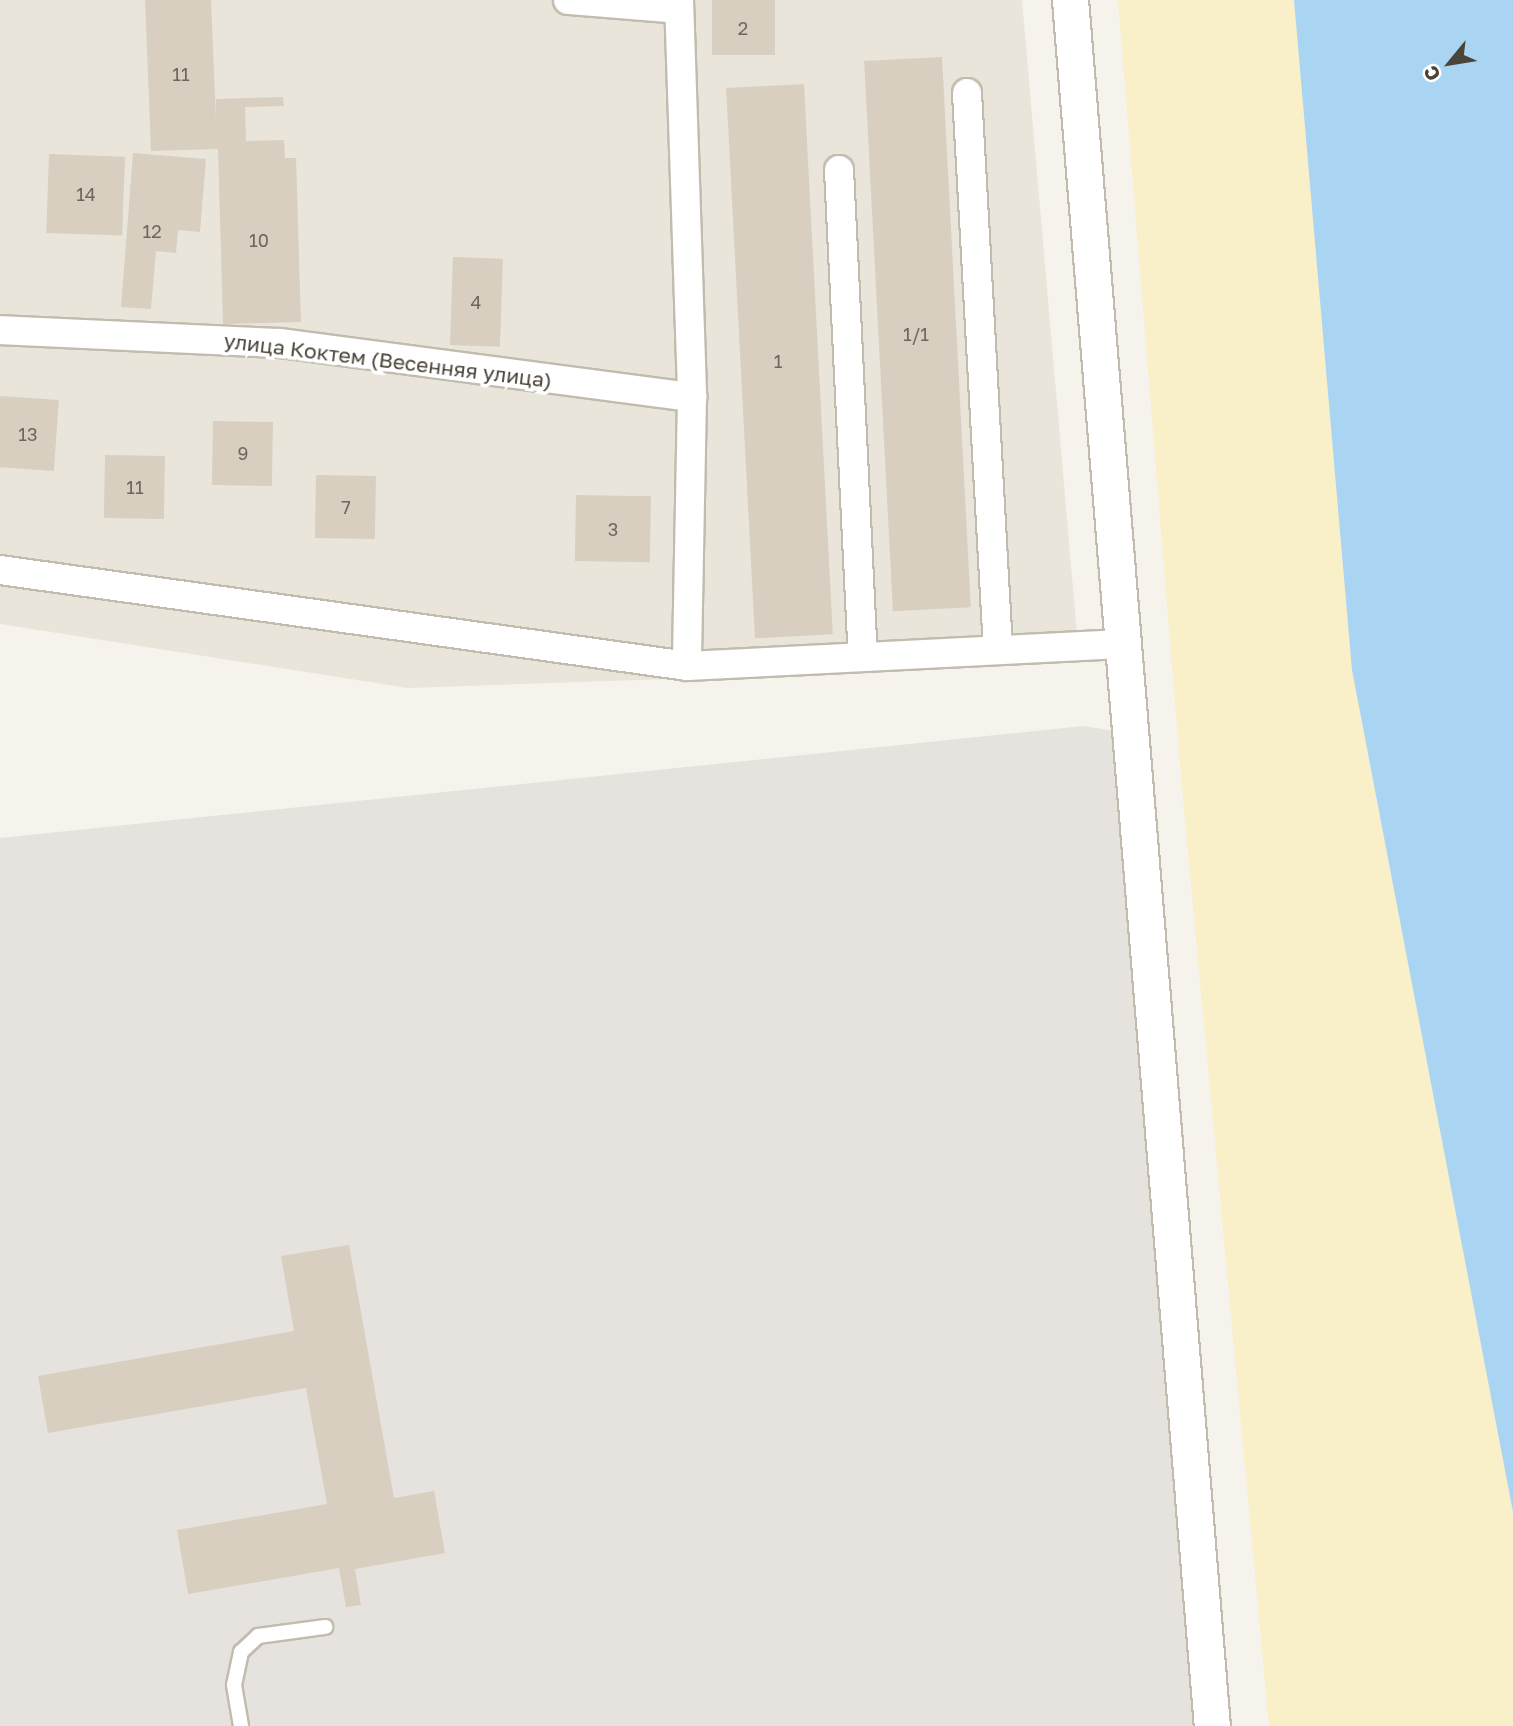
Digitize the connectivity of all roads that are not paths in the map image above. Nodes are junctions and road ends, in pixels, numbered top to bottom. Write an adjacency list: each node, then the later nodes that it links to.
1 (568, 0): 3 (street)
2 (1070, 0): 9 (street)
3 (679, 5): 7 (street)
4 (967, 93): 10 (street)
5 (839, 170): 11 (street)
6 (0, 330): 7 (street, улица Коктем (Весенняя улица))
7 (692, 397): 12 (street)
8 (0, 569): 12 (street)
9 (1122, 644): 10 (street); 15 (street)
10 (998, 650): 11 (street)
11 (863, 656): 12 (street)
12 (687, 666)
13 (325, 1627): 14 (lane)
14 (241, 1726)
15 (1212, 1726)

